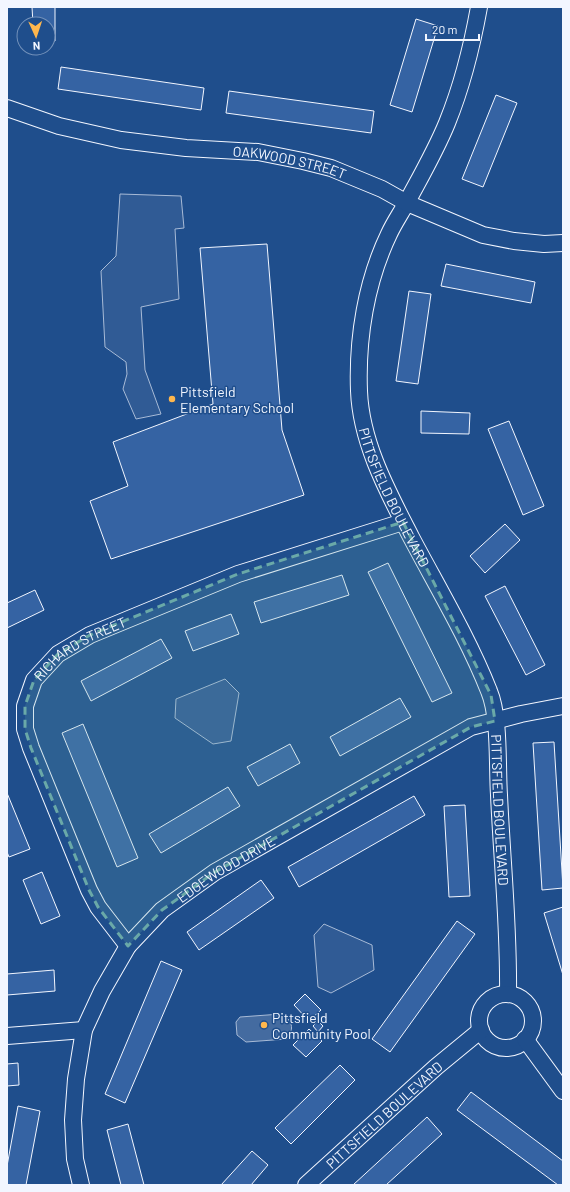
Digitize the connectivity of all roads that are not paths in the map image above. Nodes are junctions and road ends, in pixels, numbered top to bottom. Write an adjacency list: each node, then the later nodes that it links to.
1 (479, 7): 3 (street, PITTSFIELD BOULEVARD)
2 (7, 108): 3 (street, OAKWOOD STREET)
3 (407, 203): 4 (street, OAKWOOD STREET); 5 (street, PITTSFIELD BOULEVARD)
4 (563, 243)
5 (403, 522): 7 (street, PITTSFIELD BOULEVARD); 8 (street, RICHARD STREET)
6 (563, 706): 7 (street, EDGEWOOD DRIVE)
7 (495, 721): 8 (street, EDGEWOOD DRIVE); 9 (street, PITTSFIELD BOULEVARD)
8 (128, 946): 10 (street, EDGEWOOD DRIVE)
9 (508, 993): 11 (street); 13 (street)
10 (84, 1030): 12 (street); 15 (street, EDGEWOOD DRIVE)
11 (481, 1030): 13 (street); 16 (street, PITTSFIELD BOULEVARD)
12 (7, 1036)
13 (525, 1039): 14 (street)
14 (563, 1091)
15 (81, 1185)
16 (306, 1185)

